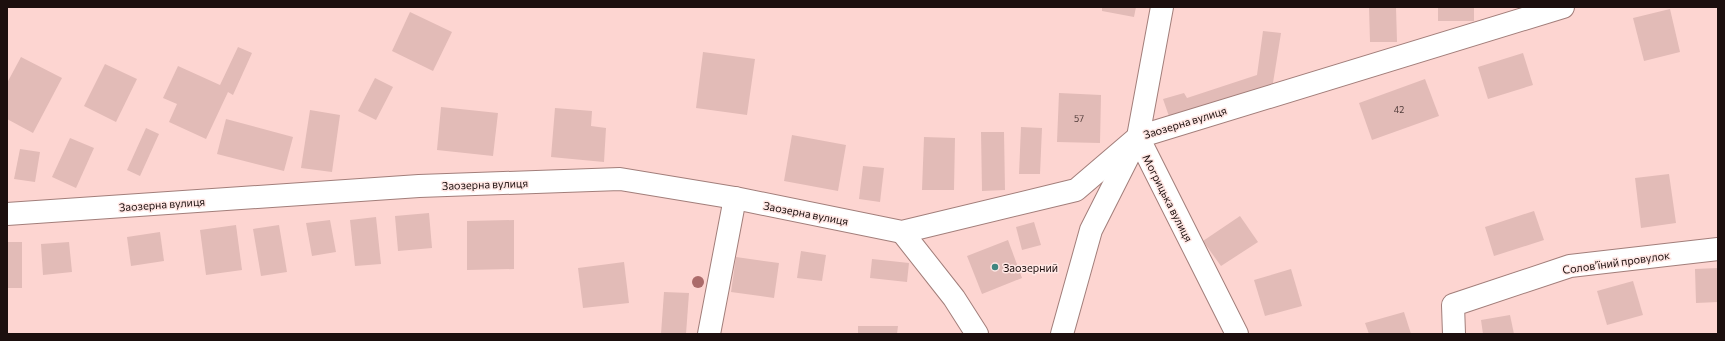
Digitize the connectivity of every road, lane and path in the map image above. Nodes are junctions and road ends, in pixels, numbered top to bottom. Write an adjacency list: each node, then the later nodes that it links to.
1 (1162, 7): 3 (street)
2 (1563, 7): 3 (street, Заозерна вулиця)
3 (1138, 137): 6 (street, Заозерна вулиця); 10 (street); 11 (street, Могрицька вулиця)
4 (735, 198): 5 (street, Заозерна вулиця); 6 (street, Заозерна вулиця); 8 (street)
5 (7, 214)
6 (902, 232): 9 (street)
7 (1718, 249): 12 (street, Соловʼїний провулок)
8 (709, 334)
9 (977, 334)
10 (1062, 334)
11 (1237, 334)
12 (1454, 334)

